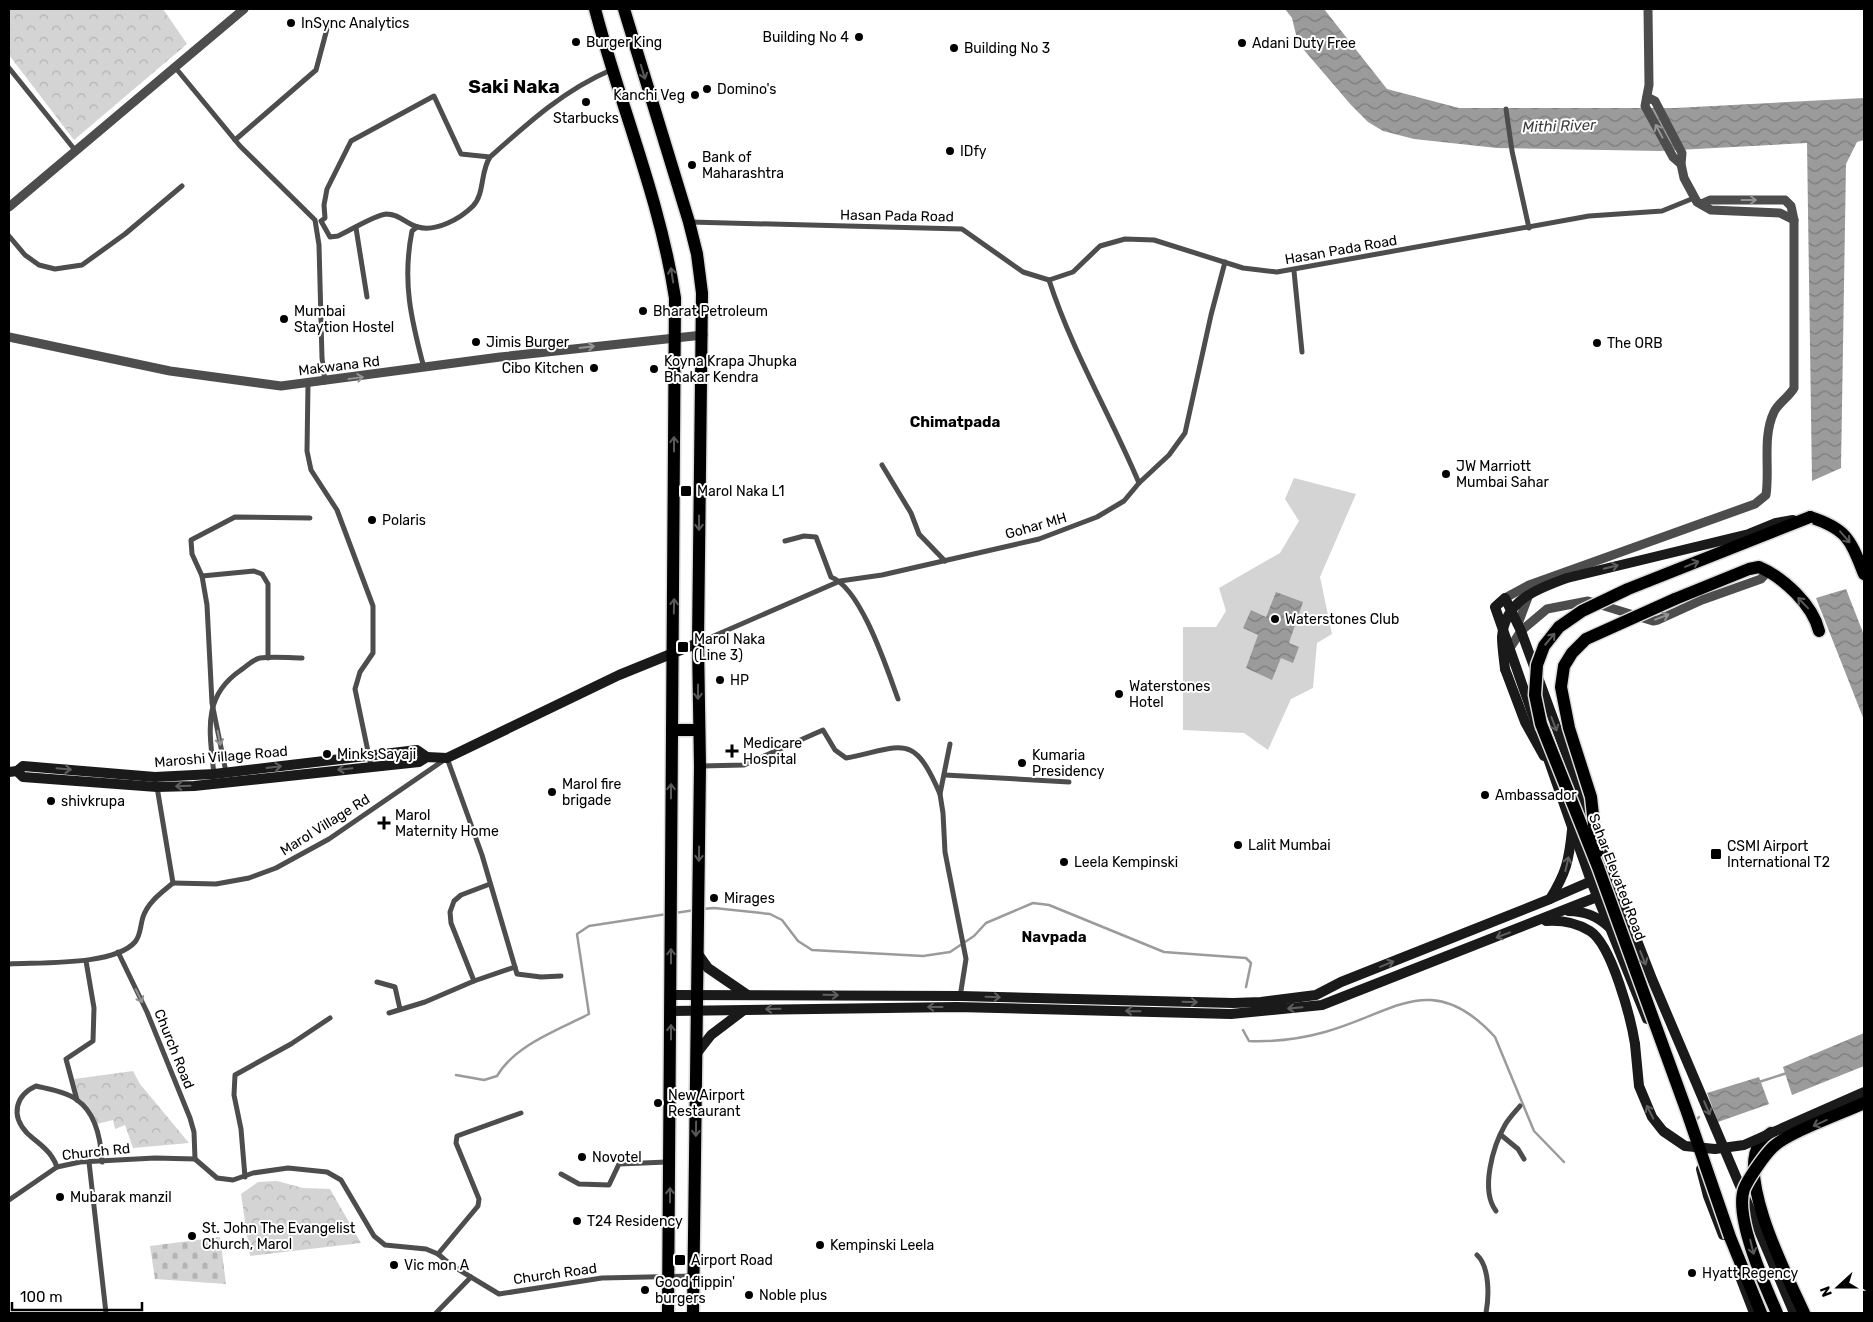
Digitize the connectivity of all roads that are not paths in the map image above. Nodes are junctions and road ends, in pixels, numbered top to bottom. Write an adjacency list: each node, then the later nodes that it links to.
1 (244, 9): 6 (street)
2 (595, 9): 8 (main road)
3 (624, 9): 19 (main road, one-way to 19)
4 (1648, 9): 9 (street)
5 (328, 25): 11 (street)
6 (174, 66): 11 (street); 12 (street)
7 (9, 68): 12 (street)
8 (611, 70): 13 (street); 30 (main road, one-way to 8)
9 (1649, 101): 14 (street, one-way to 9); 14 (street)
10 (1506, 109): 22 (street)
11 (235, 140): 33 (street)
12 (75, 150): 17 (street)
13 (490, 157): 20 (street); 21 (street)
14 (1681, 164): 16 (street)
15 (182, 186): 23 (street)
16 (1698, 201): 18 (street); 18 (street, one-way to 18); 22 (street, Hasan Pada Road)
17 (9, 207)
18 (1794, 220): 45 (street)
19 (689, 222): 26 (street, Hasan Pada Road); 28 (main road)
20 (417, 227): 21 (street); 32 (street)
21 (356, 228): 27 (street)
22 (1529, 228): 25 (street, Hasan Pada Road)
23 (9, 236)
24 (1226, 262): 25 (street, Hasan Pada Road); 26 (street, Hasan Pada Road); 36 (street, Gohar MH)
25 (1294, 271): 31 (street)
26 (1049, 280): 36 (street)
27 (368, 297)
28 (702, 335): 30 (street, Makwana Rd); 49 (main road, one-way to 49)
29 (9, 336): 34 (street, Makwana Rd)
30 (674, 337): 32 (street, Makwana Rd, one-way to 30); 51 (main road, one-way to 30)
31 (1302, 352)
32 (424, 368): 33 (street, Makwana Rd, one-way to 32)
33 (325, 382): 34 (street, Makwana Rd)
34 (308, 384): 60 (street)
35 (882, 465): 40 (street)
36 (1139, 483): 40 (street, Gohar MH)
37 (1810, 517): 42 (main road, one-way to 42); 62 (main road, one-way to 37, bridge); 71 (main road, Sahar Elevated Road, one-way to 37, bridge)
38 (310, 518): 43 (street)
39 (785, 541): 44 (street)
40 (945, 561): 44 (street, Gohar MH)
41 (1768, 571): 47 (street, one-way to 41); 48 (main road, one-way to 41); 71 (main road, bridge)
42 (1864, 574)
43 (202, 576): 52 (street); 55 (street)
44 (840, 581): 49 (street, Gohar MH); 54 (street)
45 (1534, 583): 46 (street); 47 (street)
46 (1505, 598): 47 (main road); 50 (main road)
47 (1519, 628): 50 (street); 72 (main road, one-way to 72)
48 (1819, 630)
49 (698, 643): 51 (main road, Maroshi Village Road); 57 (main road, one-way to 57)
50 (1510, 648): 62 (main road)
51 (673, 655): 56 (main road); 59 (main road, Maroshi Village Road)
52 (268, 658): 53 (street); 55 (street)
53 (302, 658)
54 (898, 699)
55 (212, 703): 65 (street, one-way to 65); 66 (street)
56 (672, 730): 57 (main road); 92 (main road, one-way to 56)
57 (698, 730): 61 (main road)
58 (950, 744): 64 (street)
59 (447, 758): 60 (main road, Maroshi Village Road); 74 (street, Marol Village Rd); 75 (street)
60 (370, 761): 65 (main road, Maroshi Village Road)
61 (700, 766): 69 (street); 83 (main road, one-way to 83)
62 (1551, 767): 70 (main road)
63 (13, 771): 66 (main road, Maroshi Village Road, one-way to 66); 68 (main road, Maroshi Village Road)
64 (945, 776): 67 (street); 69 (street)
65 (226, 777): 66 (main road, Maroshi Village Road)
66 (214, 778): 68 (main road, Maroshi Village Road, one-way to 68)
67 (1069, 782)
68 (157, 787): 74 (street)
69 (940, 794): 93 (street)
70 (1572, 825): 73 (main road); 78 (main road, one-way to 70)
71 (1598, 867): 130 (main road, Sahar Elevated Road, bridge)
72 (1611, 873): 73 (main road); 76 (main road)
73 (1592, 881): 77 (main road); 78 (main road)
74 (172, 883): 82 (street)
75 (490, 884): 86 (street); 88 (street)
76 (1617, 889): 77 (main road); 132 (main road, one-way to 132)
77 (1598, 897): 79 (main road); 81 (main road)
78 (1550, 899): 93 (main road, one-way to 78)
79 (1564, 911): 80 (main road); 81 (main road)
80 (1533, 923): 94 (main road, one-way to 94); 103 (main road, one-way to 80, bridge)
81 (1610, 928): 129 (main road, bridge)
82 (118, 952): 84 (street); 109 (street, Church Road, one-way to 109)
83 (698, 954): 90 (main road); 91 (main road)
84 (86, 961): 85 (street); 104 (street)
85 (9, 964)
86 (515, 967): 87 (street); 88 (street)
87 (560, 976)
88 (474, 981): 95 (street)
89 (377, 982): 95 (street)
90 (697, 994): 91 (main road); 92 (main road); 98 (main road)
91 (747, 994): 93 (main road, one-way to 93)
92 (672, 995): 96 (main road)
93 (961, 996): 94 (street)
94 (957, 1007): 97 (main road, one-way to 97)
95 (400, 1009): 99 (street)
96 (671, 1010): 98 (main road); 113 (main road, one-way to 96)
97 (745, 1010): 98 (main road); 101 (main road)
98 (698, 1011): 101 (main road)
99 (389, 1013)
100 (330, 1018): 116 (street)
101 (697, 1052): 122 (main road, one-way to 122)
102 (1864, 1086): 133 (main road)
103 (1864, 1092)
104 (78, 1100): 112 (street); 114 (street)
105 (1864, 1103): 131 (main road, one-way to 131, bridge)
106 (1520, 1106): 108 (street)
107 (521, 1113): 119 (street)
108 (1501, 1135): 110 (street); 118 (street)
109 (195, 1159): 112 (street, Church Rd); 116 (street, Church Road)
110 (1524, 1159)
111 (89, 1162): 112 (street, Church Rd); 114 (street, Church Rd); 124 (street)
112 (102, 1162)
113 (670, 1162): 115 (street); 121 (main road, one-way to 113)
114 (57, 1168): 117 (street, Church Rd)
115 (560, 1174)
116 (245, 1177): 119 (street, Church Road)
117 (9, 1200)
118 (1496, 1212)
119 (438, 1254): 123 (street, Church Road)
120 (1477, 1255): 128 (street)
121 (669, 1276): 122 (street, Church Road); 123 (street, Church Road); 126 (main road)
122 (693, 1276): 127 (main road)
123 (471, 1277): 125 (street)
124 (106, 1313)
125 (436, 1313)
126 (668, 1313)
127 (693, 1313)
128 (1486, 1313)
129 (1754, 1313)
130 (1762, 1313)
131 (1776, 1313)
132 (1794, 1313)
133 (1804, 1313)

